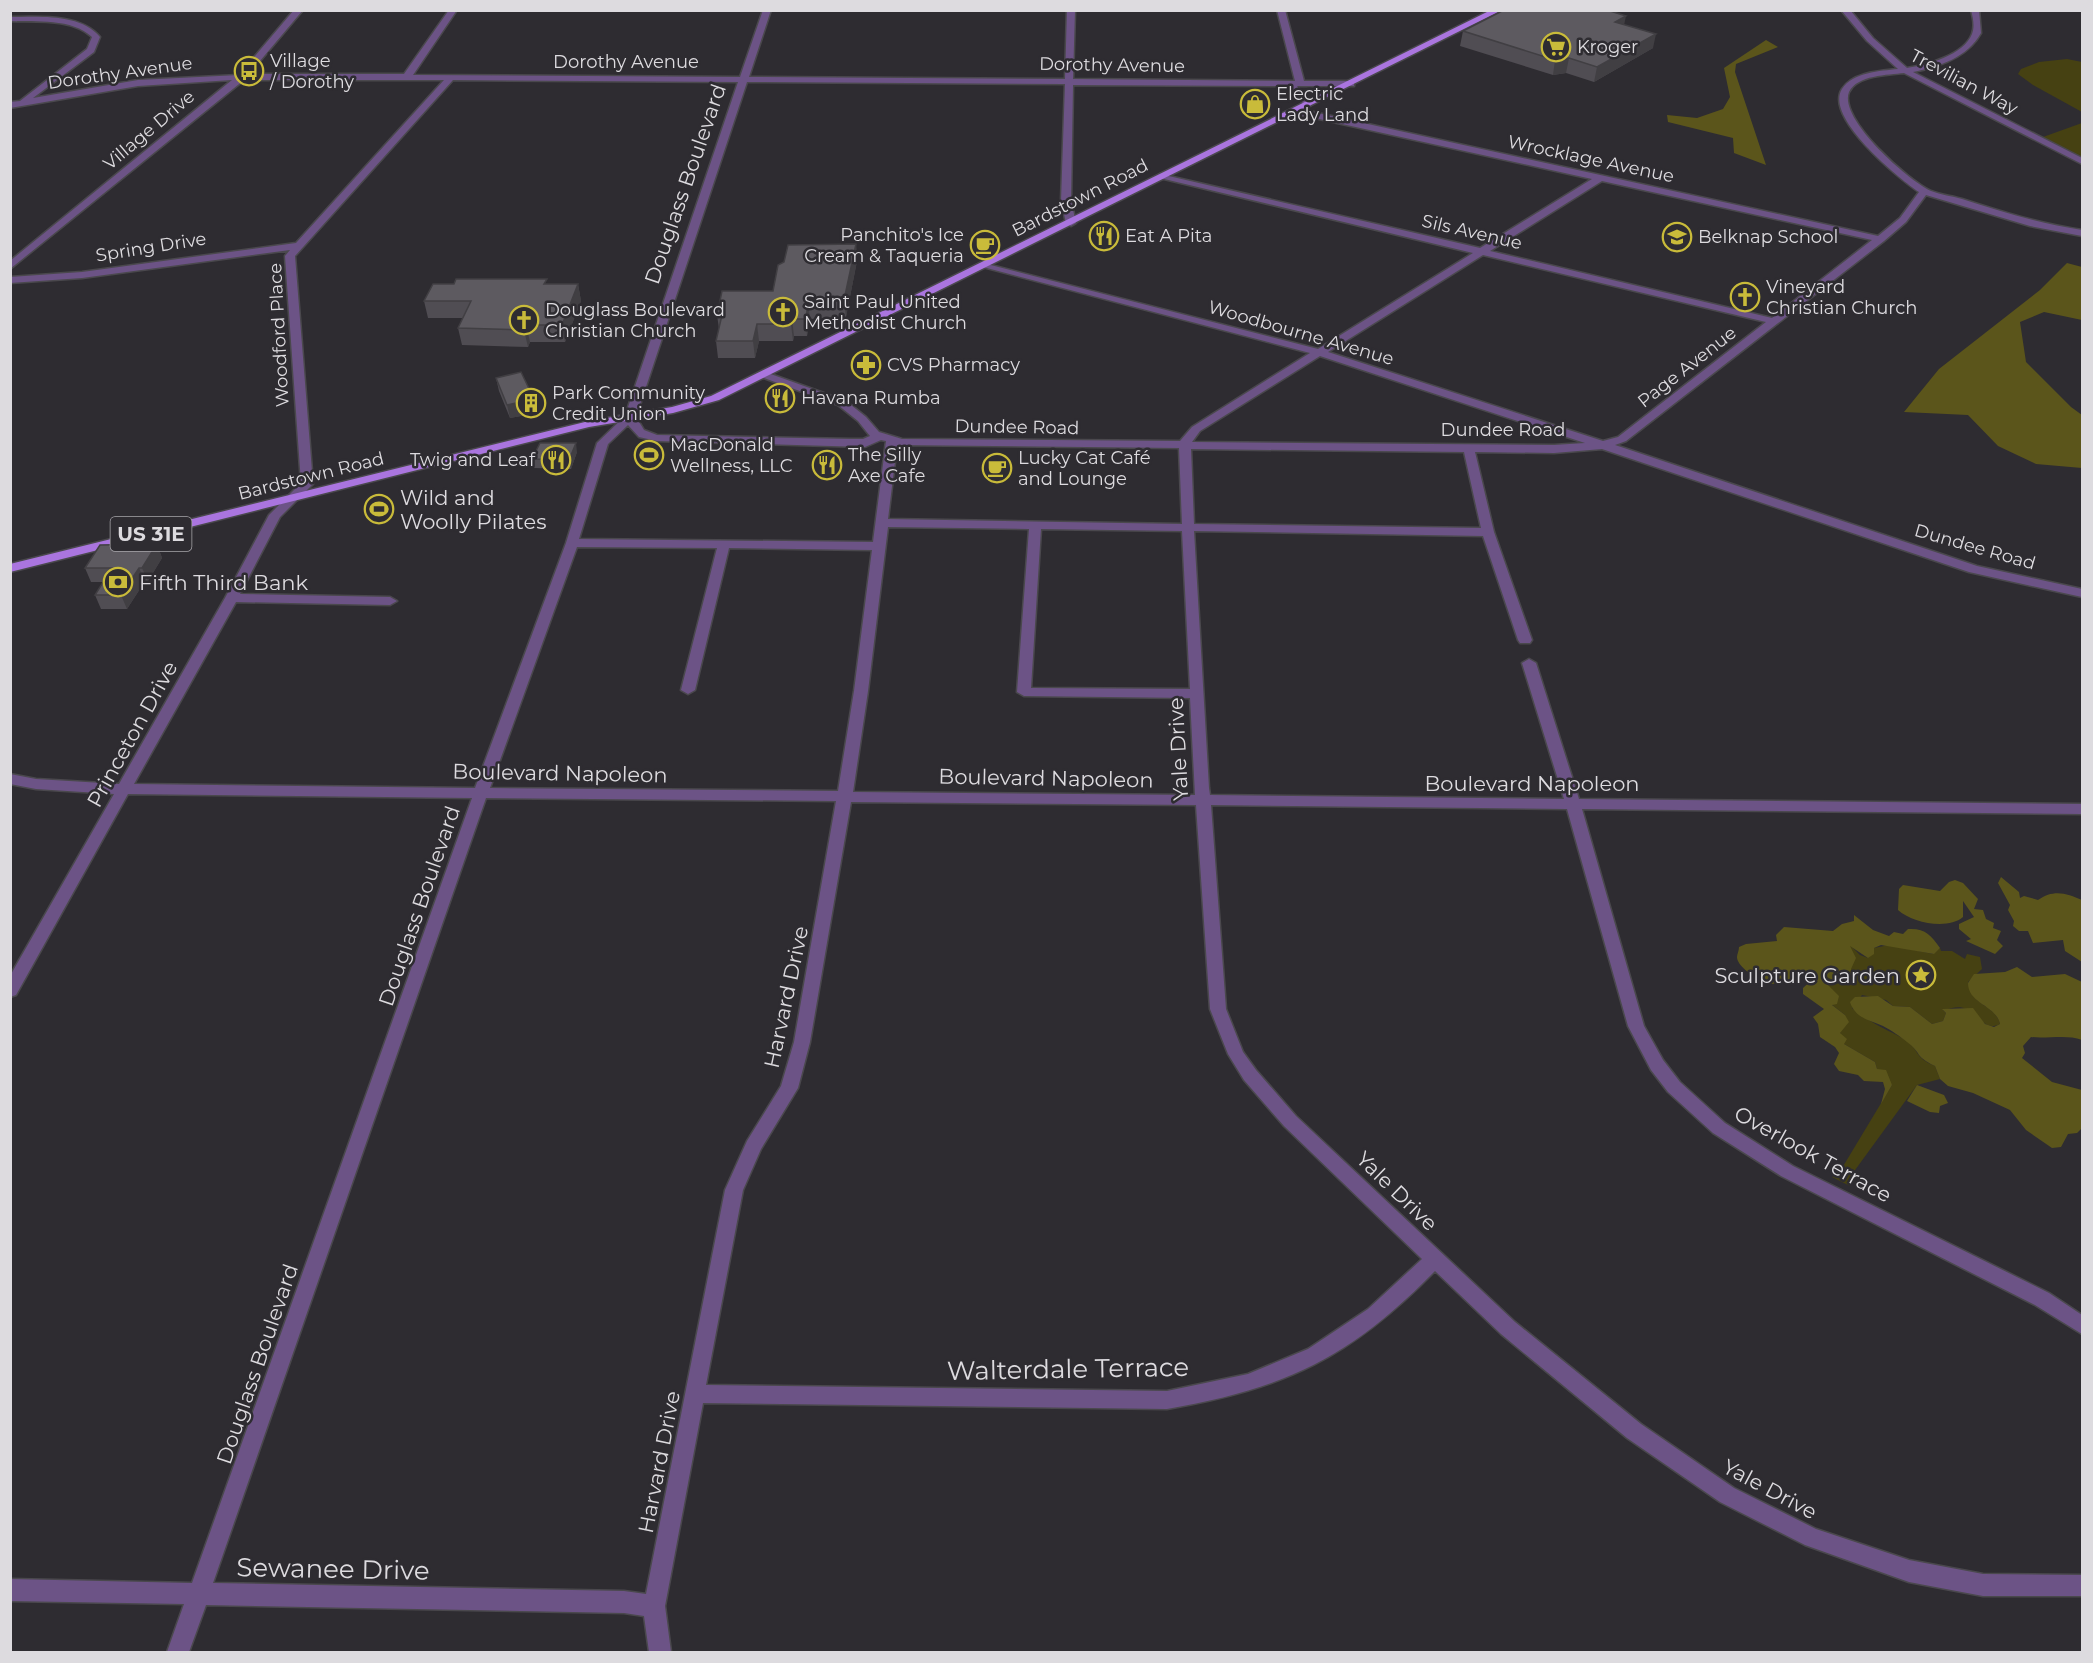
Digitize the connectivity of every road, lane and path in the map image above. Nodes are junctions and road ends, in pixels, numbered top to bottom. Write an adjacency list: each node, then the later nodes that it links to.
1 (299, 10): 11 (street, Village Drive)
2 (453, 10): 12 (street)
3 (767, 10): 14 (street, Douglass Boulevard)
4 (1071, 10): 15 (street)
5 (1281, 10): 16 (street)
6 (1498, 10): 17 (main road, Bardstown Road / US 31E)
7 (1845, 10): 10 (street, Trevilian Way)
8 (1975, 10): 10 (street)
9 (10, 19): 18 (street)
10 (1904, 70): 22 (street, Trevilian Way); 25 (street)
11 (243, 76): 12 (street, Dorothy Avenue); 18 (street, Dorothy Avenue); 32 (street, Village Drive)
12 (407, 77): 13 (street, Dorothy Avenue)
13 (450, 78): 14 (street, Dorothy Avenue); 29 (street, Woodford Place)
14 (743, 80): 15 (street, Dorothy Avenue); 37 (street, Douglass Boulevard)
15 (1071, 81): 16 (street, Dorothy Avenue); 26 (street)
16 (1295, 83): 17 (street, Dorothy Avenue); 19 (street)
17 (1351, 84): 19 (main road, Bardstown Road / US 31E)
18 (15, 105): 20 (street)
19 (1307, 105): 21 (main road, Bardstown Road / US 31E)
20 (10, 110)
21 (1295, 111): 23 (main road, Bardstown Road / US 31E); 24 (street, Wrocklage Avenue)
22 (2082, 161)
23 (1163, 176): 26 (main road, Bardstown Road / US 31E); 30 (street, Sils Avenue)
24 (1600, 178): 28 (street, Wrocklage Avenue); 30 (street)
25 (1924, 191): 27 (street); 28 (street, Page Avenue)
26 (1071, 223): 31 (main road, Bardstown Road / US 31E)
27 (2082, 233)
28 (1880, 238): 34 (street, Page Avenue)
29 (297, 246): 33 (street, Spring Drive); 42 (street, Woodford Place)
30 (1483, 252): 34 (street, Sils Avenue); 35 (street)
31 (987, 264): 35 (street, Woodbourne Avenue); 36 (main road, Bardstown Road / US 31E)
32 (10, 266)
33 (10, 280)
34 (1773, 321): 39 (street, Page Avenue)
35 (1321, 353): 39 (street, Woodbourne Avenue); 40 (street)
36 (765, 375): 37 (main road, Bardstown Road / US 31E); 38 (street)
37 (630, 417): 38 (street, Dundee Road); 42 (main road, Bardstown Road / US 31E); 47 (street, Douglass Boulevard)
38 (891, 440): 40 (street, Dundee Road); 43 (street, Harvard Drive)
39 (1603, 445): 41 (street, Dundee Road); 51 (street, Dundee Road)
40 (1184, 447): 41 (street, Dundee Road); 45 (street, Yale Drive)
41 (1469, 449): 46 (street)
42 (292, 500): 50 (main road, Bardstown Road / US 31E); 52 (street, Princeton Drive)
43 (883, 523): 44 (street); 49 (street, Harvard Drive)
44 (1035, 525): 45 (street); 57 (street)
45 (1189, 526): 46 (street); 57 (street, Yale Drive)
46 (1488, 532): 54 (street)
47 (572, 543): 48 (street); 60 (street, Douglass Boulevard)
48 (724, 544): 49 (street); 56 (street)
49 (880, 546): 61 (street, Harvard Drive)
50 (10, 568)
51 (2082, 593)
52 (232, 598): 53 (street); 59 (street, Princeton Drive)
53 (390, 601)
54 (1525, 640)
55 (1529, 663): 63 (street, Overlook Terrace)
56 (688, 690)
57 (1197, 694): 62 (street, Yale Drive)
58 (10, 779): 59 (street, Boulevard Napoleon)
59 (125, 789): 60 (street, Boulevard Napoleon); 65 (street, Princeton Drive)
60 (481, 793): 61 (street, Boulevard Napoleon); 71 (street, Douglass Boulevard)
61 (843, 796): 62 (street, Boulevard Napoleon); 68 (street, Harvard Drive)
62 (1203, 801): 63 (street, Boulevard Napoleon); 66 (street, Yale Drive)
63 (1573, 804): 64 (street, Boulevard Napoleon); 67 (street, Overlook Terrace)
64 (2082, 809)
65 (10, 990)
66 (1435, 1258): 68 (street, Walterdale Terrace); 69 (street, Yale Drive)
67 (2082, 1325)
68 (695, 1394): 72 (street, Harvard Drive)
69 (2082, 1586)
70 (10, 1590): 71 (street, Sewanee Drive)
71 (198, 1592): 72 (street, Sewanee Drive); 73 (street, Douglass Boulevard)
72 (654, 1606): 74 (street, Harvard Drive)
73 (178, 1653)
74 (660, 1653)

